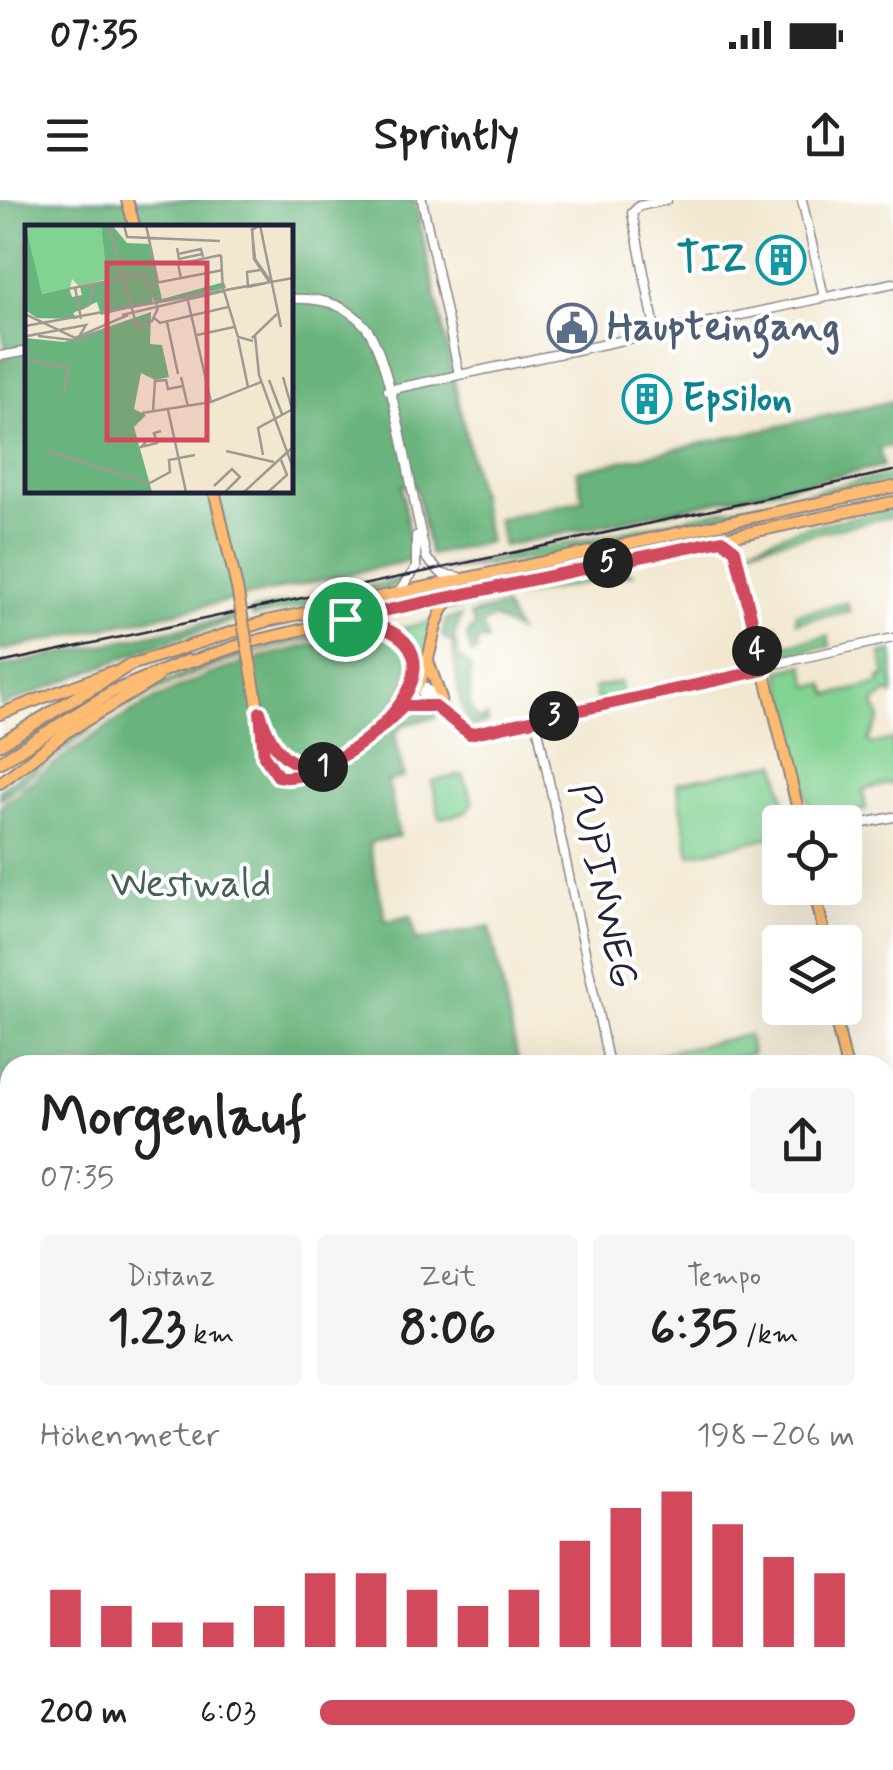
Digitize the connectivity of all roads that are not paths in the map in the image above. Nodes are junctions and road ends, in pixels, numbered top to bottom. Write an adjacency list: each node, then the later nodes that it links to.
1 (127, 200): 5 (main road)
2 (422, 200): 12 (street)
3 (666, 200): 9 (street)
4 (802, 200): 7 (street)
5 (134, 225)
6 (893, 283): 7 (street)
7 (824, 296): 9 (street)
8 (292, 300): 13 (street)
9 (656, 333): 12 (street)
10 (25, 352): 11 (street)
11 (0, 356)
12 (459, 374): 13 (street)
13 (388, 390): 17 (street)
14 (893, 487): 19 (main road)
15 (214, 492): 31 (main road, bridge)
16 (893, 502): 18 (main road)
17 (415, 516): 19 (street); 20 (street)
18 (716, 540): 21 (main road); 27 (main road)
19 (469, 578): 20 (main road)
20 (393, 594): 26 (main road)
21 (452, 596): 22 (main road); 24 (main road)
22 (345, 619): 25 (main road); 28 (main road)
23 (893, 638): 27 (street)
24 (428, 660): 28 (main road); 29 (main road)
25 (187, 662): 36 (highway); 38 (main road)
26 (132, 664): 32 (main road); 35 (highway)
27 (764, 670): 33 (street); 39 (main road)
28 (415, 685): 29 (street); 30 (main road); 34 (main road)
29 (437, 702): 30 (street); 33 (street)
30 (404, 706): 34 (main road)
31 (260, 712): 37 (main road); 37 (main road)
32 (0, 714)
33 (536, 720): 43 (street, PUPINWEG)
34 (379, 729): 37 (main road)
35 (0, 744)
36 (0, 762)
37 (331, 763)
38 (0, 782)
39 (796, 805)
40 (893, 817): 41 (street)
41 (862, 823)
42 (838, 1025): 44 (main road)
43 (606, 1055)
44 (844, 1055)

